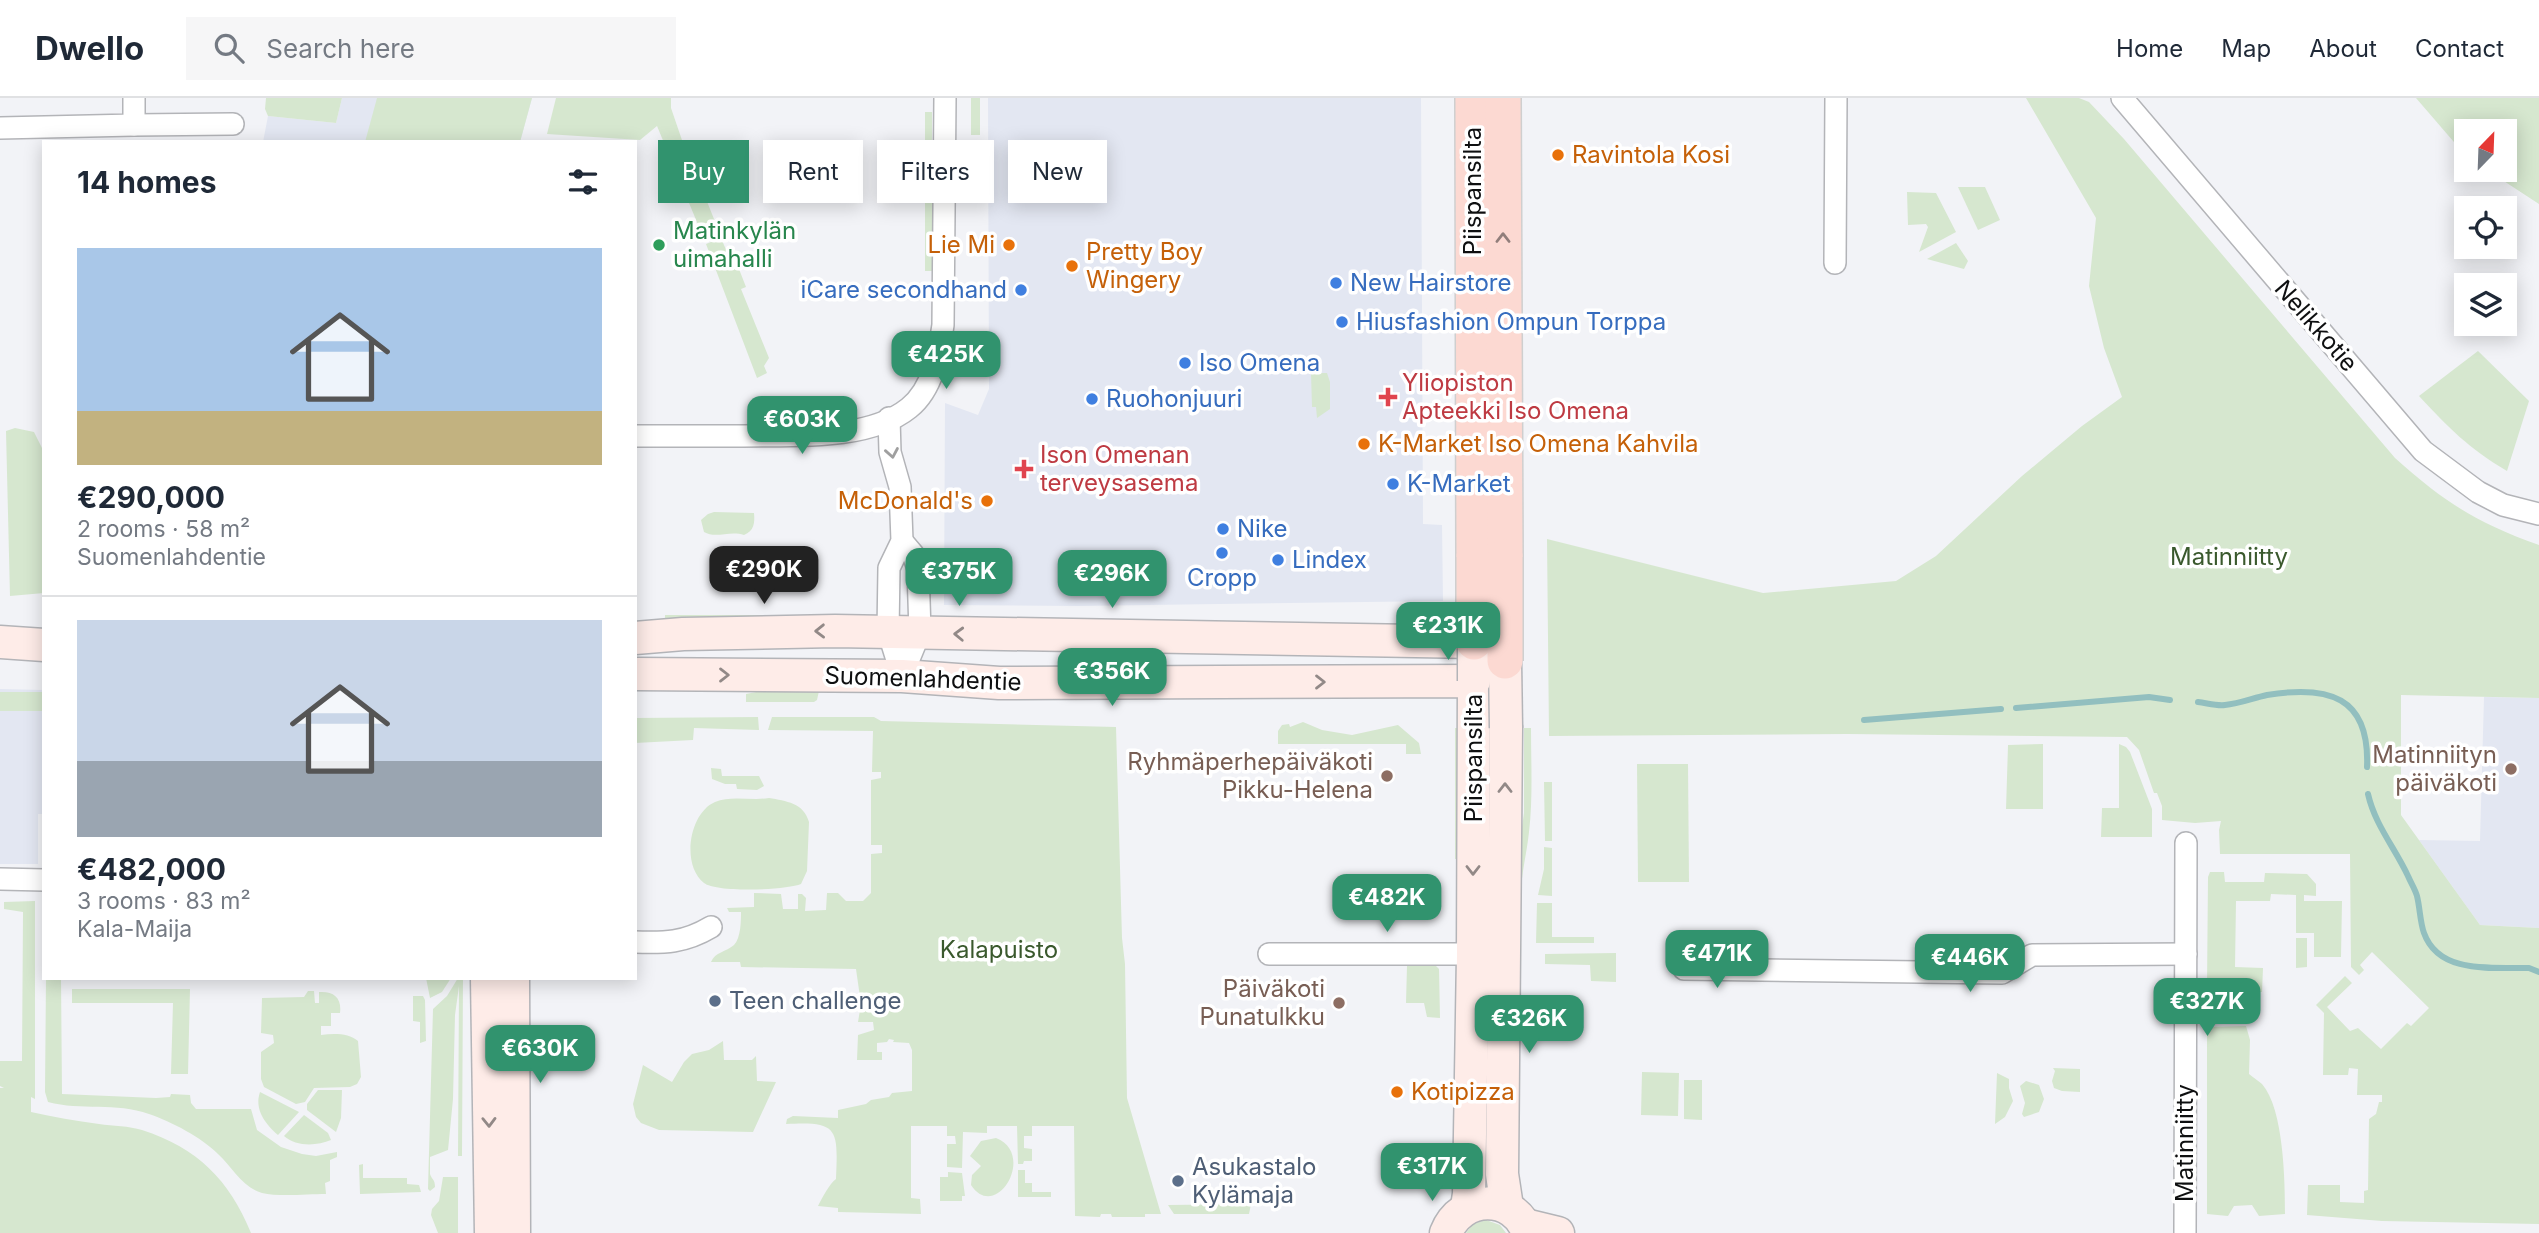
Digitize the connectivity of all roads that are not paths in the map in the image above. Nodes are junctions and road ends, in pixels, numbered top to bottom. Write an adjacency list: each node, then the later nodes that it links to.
1 (134, 98): 8 (street)
2 (945, 98): 11 (street)
3 (1473, 98): 15 (main road, Piispansilta)
4 (1503, 98): 15 (main road, Piispansilta, one-way to 4)
5 (1836, 98): 10 (street)
6 (2122, 98): 13 (street, Nelikkotie)
7 (233, 124): 8 (street)
8 (134, 125): 9 (street)
9 (0, 128)
10 (1835, 263)
11 (889, 418): 12 (street); 14 (street, one-way to 14)
12 (637, 436)
13 (2539, 514)
14 (902, 541): 16 (street); 17 (street)
15 (1489, 557): 20 (main road, Piispansilta, bridge); 22 (main road, Piispansilta, bridge)
16 (888, 632): 17 (main road, Suomenlahdentie); 18 (main road, Suomenlahdentie, one-way to 18); 26 (street)
17 (920, 632): 20 (main road, Suomenlahdentie, one-way to 17); 26 (street)
18 (637, 638)
19 (0, 642): 21 (main road)
20 (1474, 642): 22 (main road); 27 (main road, Piispansilta, bridge)
21 (42, 645)
22 (1505, 661): 27 (main road); 34 (main road, Piispansilta, one-way to 22, bridge)
23 (0, 664): 24 (main road)
24 (42, 664)
25 (637, 674): 26 (main road, Suomenlahdentie, one-way to 26)
26 (902, 676): 27 (main road, Suomenlahdentie, one-way to 27)
27 (1474, 681): 34 (main road, Piispansilta, one-way to 34)
28 (2186, 843): 35 (street, Matinniitty)
29 (0, 879): 30 (street)
30 (42, 880)
31 (711, 927): 32 (street)
32 (637, 942)
33 (1269, 954): 34 (street)
34 (1488, 954): 39 (main road, Piispansilta); 40 (main road, Piispansilta)
35 (2186, 954): 36 (street); 45 (street, Matinniitty)
36 (1684, 969)
37 (488, 980): 41 (main road, one-way to 41)
38 (513, 980): 42 (main road)
39 (1467, 1208): 40 (main road); 43 (main road)
40 (1520, 1222): 44 (main road)
41 (491, 1233)
42 (514, 1233)
43 (1446, 1233)
44 (1558, 1233)
45 (2185, 1233)

